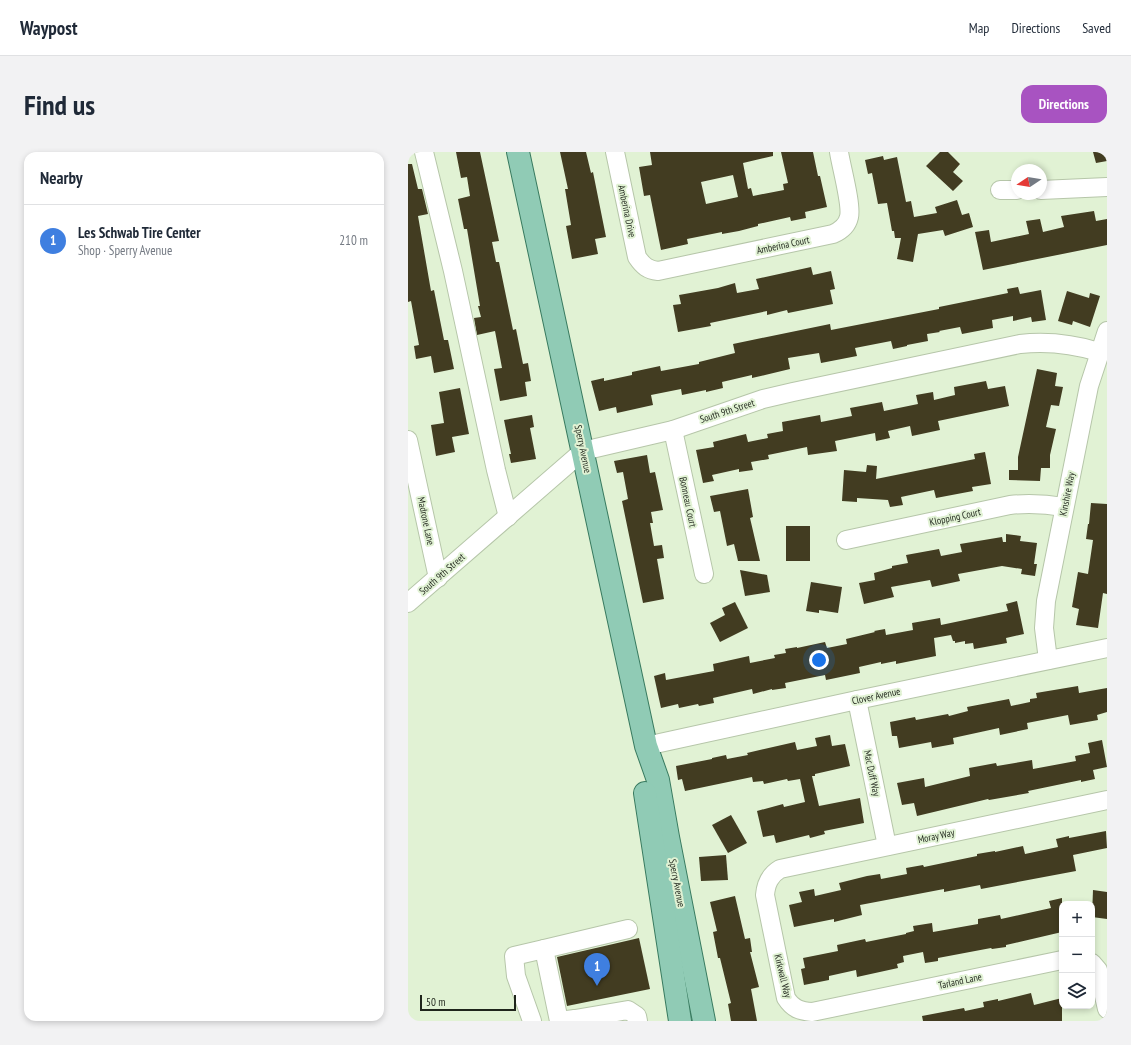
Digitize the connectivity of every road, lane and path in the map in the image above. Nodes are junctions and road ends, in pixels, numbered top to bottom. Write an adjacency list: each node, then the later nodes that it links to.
1 (424, 152): 14 (street)
2 (518, 152): 12 (main road, Sperry Avenue)
3 (615, 152): 7 (street, Amberina Drive)
4 (839, 152): 7 (street, Amberina Court)
5 (1107, 187): 6 (street)
6 (1047, 190)
7 (645, 267)
8 (1107, 331): 9 (street, Kinshire Way)
9 (1099, 352): 10 (street, South 9th Street); 13 (street, Kinshire Way)
10 (673, 430): 12 (street, South 9th Street); 16 (street, Bonneau Court)
11 (408, 440): 17 (street, Madrone Lane)
12 (583, 451): 14 (street, South 9th Street); 22 (main road, Sperry Avenue)
13 (1064, 507): 15 (street, Klopping Court); 20 (street, Kinshire Way)
14 (508, 517): 17 (street, South 9th Street)
15 (846, 540)
16 (704, 574)
17 (438, 578): 18 (street, South 9th Street)
18 (408, 603)
19 (1107, 648): 20 (street, Clover Avenue)
20 (1048, 660): 21 (street, Clover Avenue)
21 (857, 700): 22 (street, Clover Avenue); 24 (street, Mac Duff Way)
22 (646, 746): 35 (main road, Sperry Avenue); 36 (main road, Sperry Avenue)
23 (1107, 800): 24 (street, Moray Way)
24 (887, 846): 25 (street, Moray Way)
25 (769, 879): 30 (street, Kirkwall Way)
26 (628, 929): 27 (street)
27 (544, 950): 32 (street); 33 (street)
28 (1059, 961): 30 (street, Tarland Lane)
29 (1095, 966): 31 (street)
30 (858, 1002)
31 (1107, 1009)
32 (532, 1021)
33 (567, 1021): 34 (street)
34 (638, 1021)
35 (680, 1021)
36 (704, 1021)

